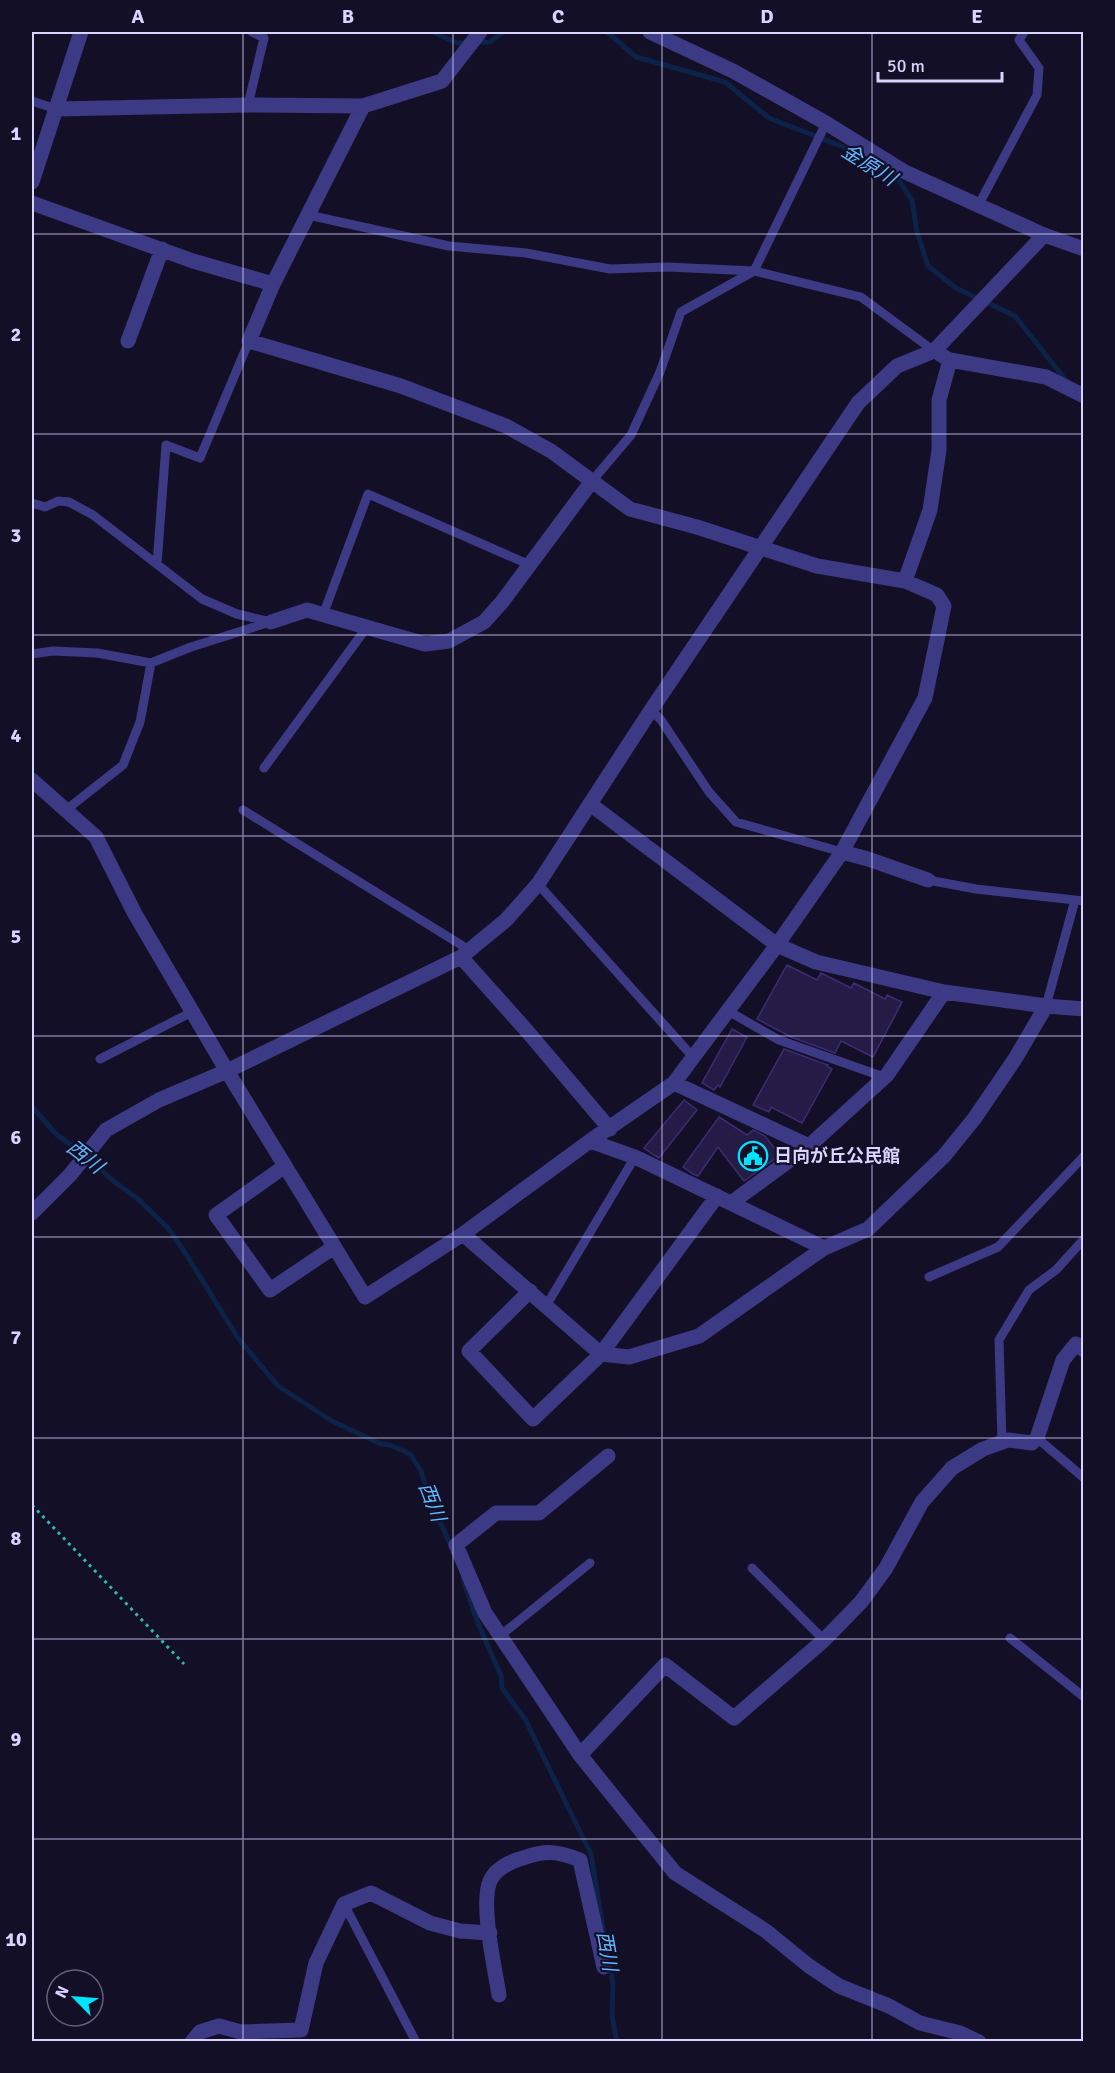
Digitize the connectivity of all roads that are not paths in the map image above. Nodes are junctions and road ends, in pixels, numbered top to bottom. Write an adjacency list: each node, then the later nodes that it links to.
1 (81, 32): 9 (street)
2 (252, 32): 7 (lane)
3 (480, 32): 8 (street)
4 (650, 32): 10 (street)
5 (1024, 32): 13 (lane)
6 (32, 101): 9 (lane)
7 (248, 105): 8 (street); 9 (street)
8 (363, 106): 14 (street)
9 (56, 109): 11 (street)
10 (826, 123): 13 (street); 18 (lane)
11 (32, 182)
12 (32, 203): 16 (street)
13 (978, 206): 15 (street)
14 (308, 215): 18 (lane); 19 (street)
15 (1044, 235): 17 (street); 22 (street)
16 (162, 249): 19 (street); 20 (street)
17 (1083, 249)
18 (754, 271): 22 (lane); 25 (lane)
19 (273, 284): 21 (street)
20 (128, 341)
21 (249, 341): 25 (street); 28 (lane)
22 (934, 351): 23 (street); 27 (street)
23 (950, 360): 24 (street); 30 (street)
24 (1083, 396)
25 (592, 481): 27 (street); 29 (street)
26 (32, 503): 28 (lane)
27 (760, 547): 30 (street); 36 (street)
28 (157, 564): 32 (lane)
29 (530, 565): 31 (lane); 33 (street)
30 (905, 581): 42 (street)
31 (323, 615): 32 (street); 33 (street)
32 (271, 622): 35 (lane)
33 (367, 627): 37 (lane)
34 (32, 654): 35 (lane)
35 (151, 663): 40 (lane)
36 (651, 710): 39 (street); 42 (lane)
37 (264, 768)
38 (32, 780): 40 (street)
39 (590, 804): 44 (street); 46 (street)
40 (66, 810): 52 (street)
41 (243, 810): 47 (lane)
42 (842, 852): 43 (street); 46 (street)
43 (928, 880): 45 (lane)
44 (538, 884): 47 (street); 53 (lane)
45 (1079, 900): 49 (lane)
46 (777, 945): 48 (street); 51 (street)
47 (466, 954): 55 (street); 58 (street)
48 (944, 992): 49 (street); 56 (street)
49 (1046, 1006): 50 (street); 70 (street)
50 (1083, 1009)
51 (728, 1011): 53 (street); 56 (lane)
52 (192, 1012): 54 (lane); 55 (street)
53 (693, 1056): 57 (street)
54 (100, 1059)
55 (226, 1071): 63 (street); 66 (street)
56 (884, 1077): 60 (street)
57 (674, 1083): 58 (street); 60 (street)
58 (610, 1129): 59 (street)
59 (590, 1141): 62 (street); 67 (street)
60 (809, 1146): 65 (street)
61 (1083, 1156): 71 (lane)
62 (635, 1157): 64 (street); 73 (lane)
63 (285, 1166): 69 (street); 69 (street)
64 (717, 1196): 65 (street); 75 (street)
65 (731, 1203): 70 (street)
66 (32, 1213)
67 (463, 1234): 69 (street); 72 (street)
68 (1083, 1239): 77 (lane)
69 (334, 1247)
70 (824, 1248): 75 (street)
71 (929, 1277)
72 (530, 1291): 73 (street); 75 (street)
73 (546, 1306): 75 (street)
74 (1083, 1350): 76 (street)
75 (601, 1353)
76 (1037, 1438): 77 (street); 79 (lane)
77 (1002, 1442): 84 (street)
78 (608, 1456): 82 (street)
79 (1083, 1478)
80 (590, 1563): 82 (lane)
81 (752, 1568): 84 (lane)
82 (500, 1636): 86 (street)
83 (1010, 1638): 85 (lane)
84 (824, 1640): 86 (street)
85 (1083, 1697)
86 (580, 1755): 94 (street)
87 (344, 1904): 88 (street); 91 (street); 93 (lane)
88 (490, 1933): 89 (street); 90 (street)
89 (604, 1967)
90 (499, 1995)
91 (294, 2036): 92 (street)
92 (192, 2042)
93 (416, 2042)
94 (979, 2042)

